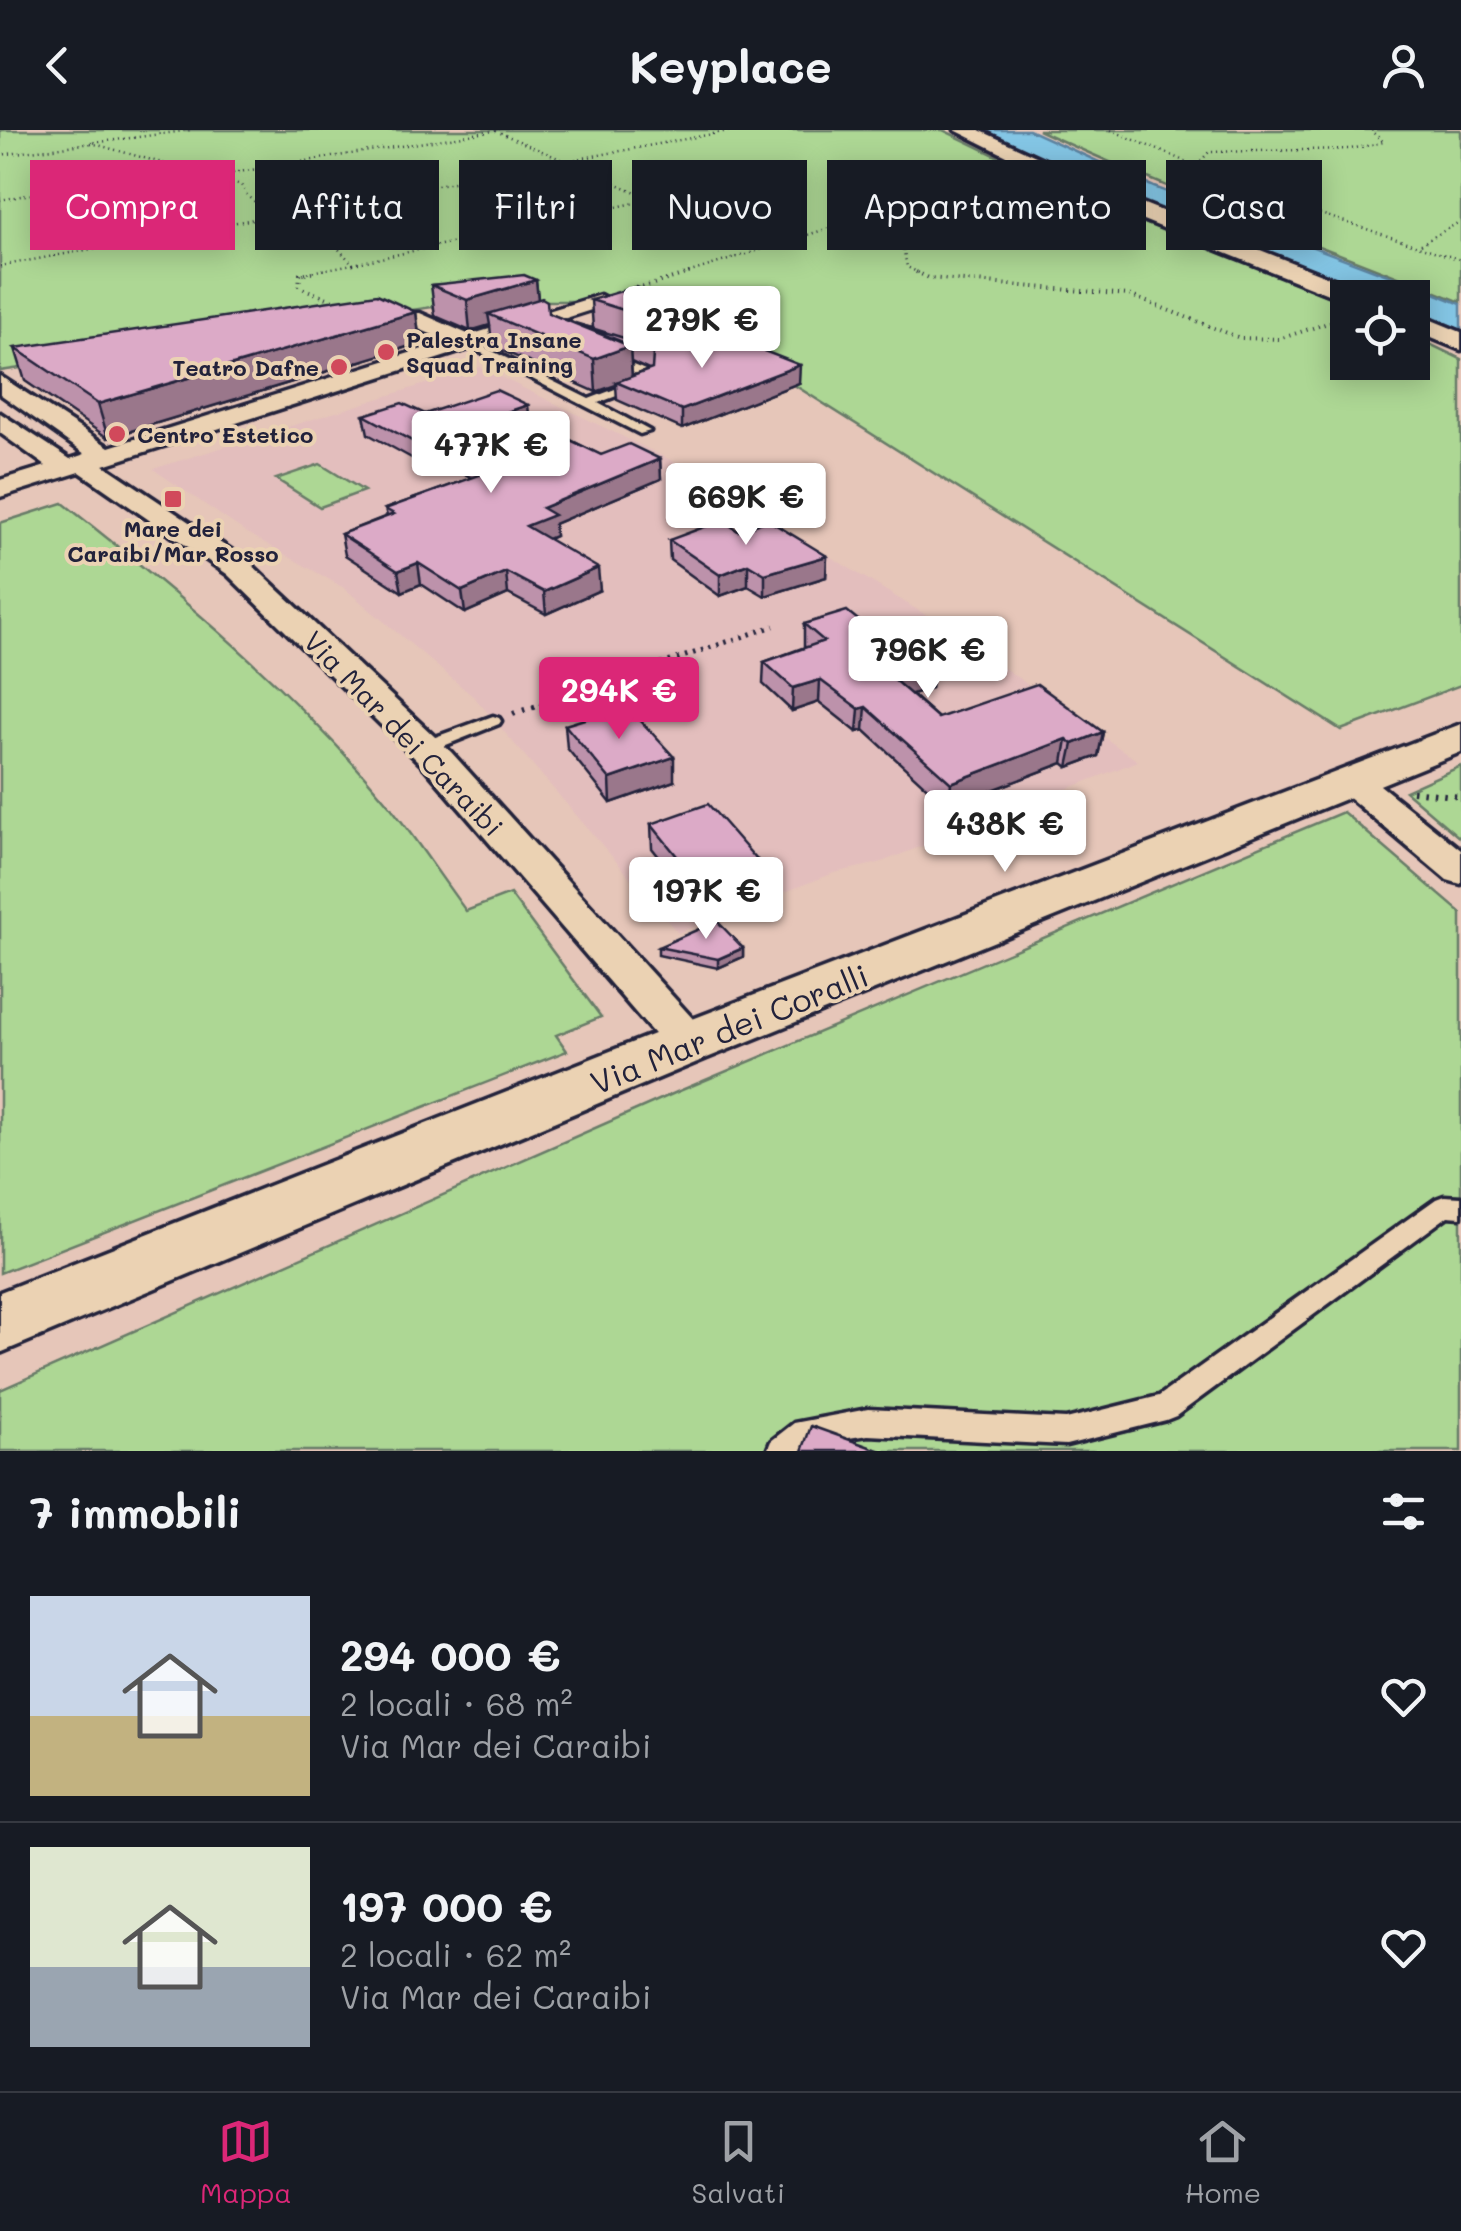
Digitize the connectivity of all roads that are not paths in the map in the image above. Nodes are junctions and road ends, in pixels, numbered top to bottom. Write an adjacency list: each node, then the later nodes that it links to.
1 (964, 130): 2 (street)
2 (1330, 286)
3 (600, 301): 6 (street)
4 (412, 318): 6 (street)
5 (1430, 328): 7 (street)
6 (468, 342): 10 (lane); 13 (street)
7 (1461, 342)
8 (591, 353): 10 (lane)
9 (0, 383): 13 (street, Via Mar dei Caraibi)
10 (587, 402): 12 (lane)
11 (0, 421): 13 (street, Via Mar dei Caraibi)
12 (644, 431)
13 (85, 463): 14 (street); 17 (street, Via Mar dei Caraibi)
14 (0, 489)
15 (492, 721): 17 (lane)
16 (1461, 738): 18 (street, Via Mar dei Coralli)
17 (425, 747): 20 (street, Via Mar dei Caraibi)
18 (1352, 781): 19 (street); 20 (street, Via Mar dei Coralli)
19 (1461, 871)
20 (688, 1043): 22 (street, Via Mar dei Coralli)
21 (1461, 1207): 23 (lane)
22 (0, 1323)
23 (782, 1451)

